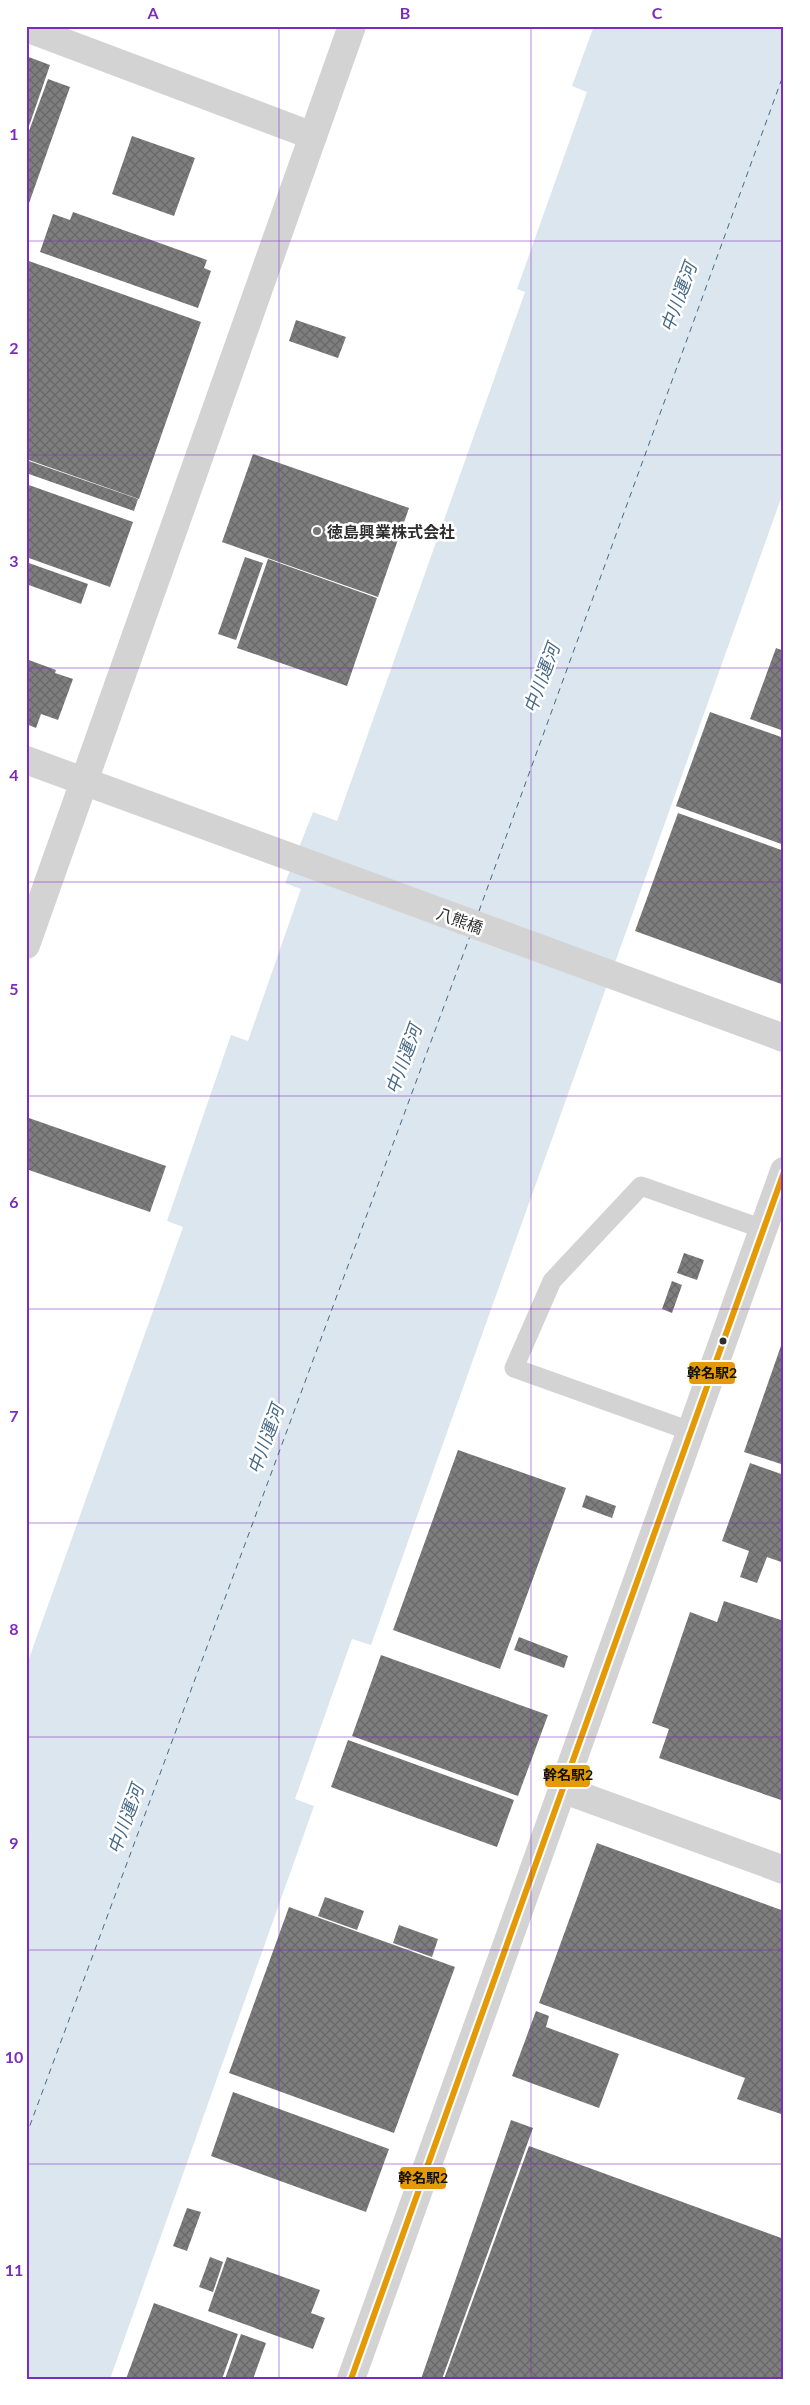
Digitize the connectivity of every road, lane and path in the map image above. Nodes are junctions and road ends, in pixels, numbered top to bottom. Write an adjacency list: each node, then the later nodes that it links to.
1 (352, 26): 3 (street)
2 (26, 28): 3 (street)
3 (313, 136): 5 (street)
4 (26, 760): 5 (street, 八熊橋)
5 (84, 782): 6 (street); 7 (street, 八熊橋)
6 (26, 945)
7 (784, 1038)
8 (784, 1171): 9 (street)
9 (763, 1229): 10 (street); 10 (lane)
10 (690, 1432): 11 (street)
11 (562, 1789): 12 (street); 13 (street)
12 (784, 1870)
13 (350, 2379)

